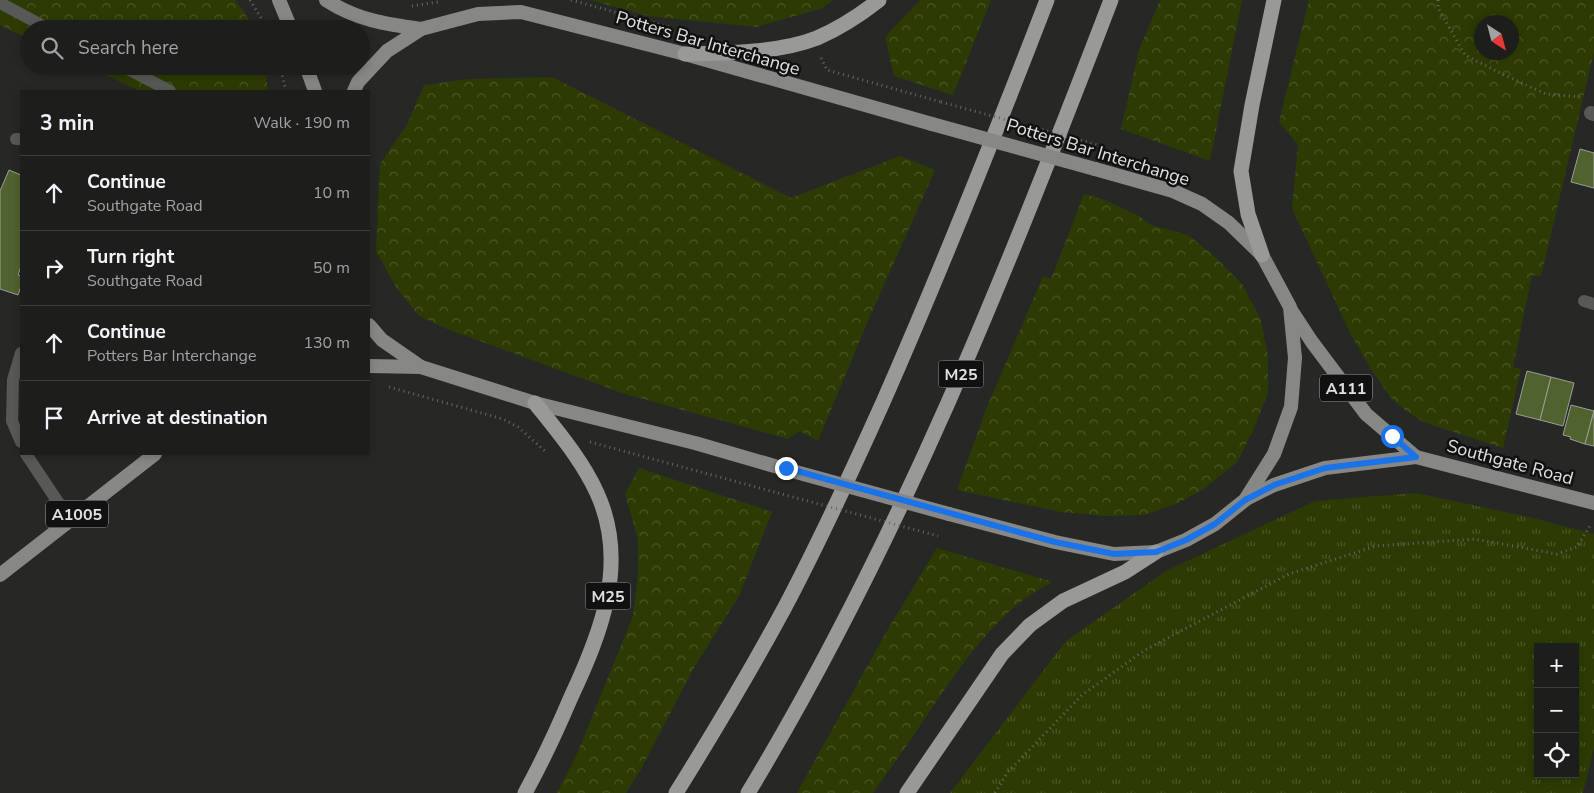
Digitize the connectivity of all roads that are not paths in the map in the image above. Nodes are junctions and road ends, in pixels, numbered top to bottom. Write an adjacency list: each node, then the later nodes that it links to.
1 (279, 0): 9 (main road)
2 (326, 0): 10 (main road)
3 (879, 0): 13 (highway)
4 (1046, 0): 38 (highway)
5 (1111, 0): 39 (highway, M25)
6 (1274, 0): 21 (highway)
7 (0, 3): 8 (lane)
8 (32, 20)
9 (287, 20)
10 (369, 20)
11 (370, 20): 12 (main road)
12 (421, 29): 13 (main road, Potters Bar Interchange); 14 (main road, Potters Bar Interchange)
13 (685, 54): 21 (main road, Potters Bar Interchange, bridge)
14 (370, 69)
15 (139, 75): 18 (lane)
16 (309, 75): 19 (main road)
17 (365, 75): 20 (main road, Potters Bar Interchange)
18 (168, 90)
19 (315, 90)
20 (354, 90)
21 (1262, 254): 22 (main road, Potters Bar Interchange)
22 (1290, 307): 31 (main road, Southgate Road / A111); 32 (main road, Potters Bar Interchange)
23 (370, 326): 26 (main road, Potters Bar Interchange)
24 (20, 356): 28 (lane)
25 (370, 366): 26 (main road)
26 (421, 367): 27 (main road, Potters Bar Interchange)
27 (535, 403): 35 (main road, Potters Bar Interchange, bridge); 37 (highway, M25)
28 (20, 440)
29 (27, 455): 34 (lane)
30 (154, 455): 34 (main road, A1005)
31 (1416, 457): 32 (main road, Southgate Road / A111); 33 (main road, Southgate Road / A111)
32 (1245, 500): 35 (main road, Potters Bar Interchange)
33 (1594, 504)
34 (70, 520): 36 (main road, A1005)
35 (1156, 552): 40 (highway)
36 (0, 575)
37 (525, 793)
38 (676, 793)
39 (748, 793)
40 (907, 793)

